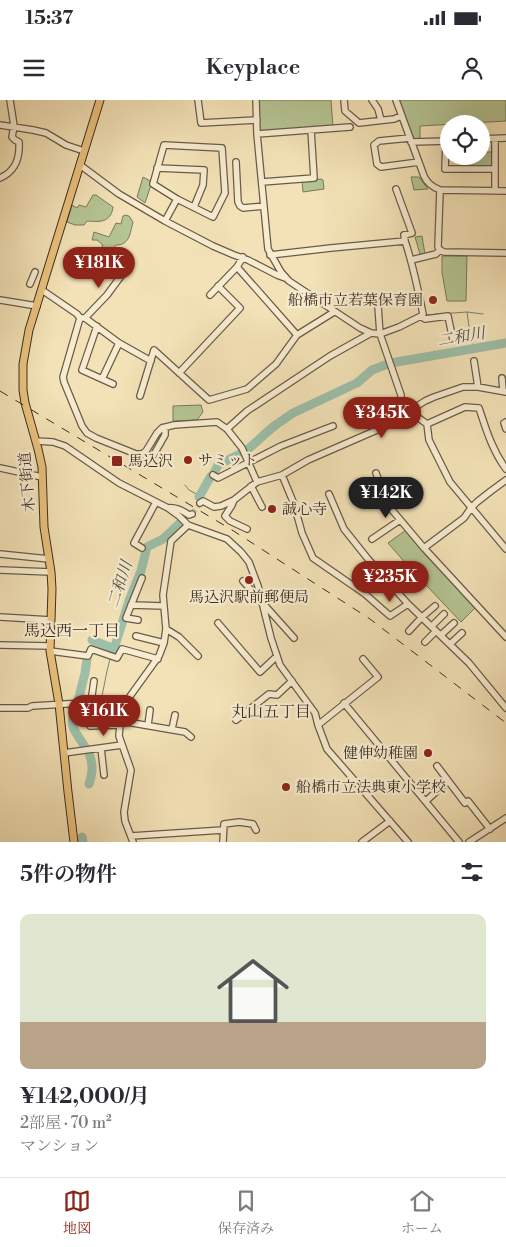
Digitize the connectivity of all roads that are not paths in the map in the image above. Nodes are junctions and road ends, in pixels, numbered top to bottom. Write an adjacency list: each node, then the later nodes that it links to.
1 (10, 100): 13 (street)
2 (101, 100): 3 (street); 22 (main road, 木下街道)
3 (107, 100)
4 (198, 100): 10 (street)
5 (256, 100): 10 (street)
6 (344, 100): 11 (street)
7 (372, 100): 11 (street)
8 (396, 100): 9 (street)
9 (401, 116): 11 (street); 20 (street)
10 (257, 120): 16 (street)
11 (382, 120)
12 (0, 125): 13 (street)
13 (14, 126): 22 (street); 29 (street)
14 (350, 127): 15 (street)
15 (311, 130): 16 (street); 30 (street)
16 (257, 134): 30 (street)
17 (506, 138): 19 (street)
18 (490, 139): 19 (street)
19 (495, 139): 28 (street)
20 (410, 140): 21 (street); 24 (street); 24 (street)
21 (440, 141)
22 (84, 151): 25 (main road, 木下街道)
23 (236, 162): 36 (street)
24 (419, 162): 32 (street)
25 (80, 165): 38 (street); 51 (main road, 木下街道)
26 (446, 165): 28 (street)
27 (157, 168): 35 (street); 37 (street); 37 (street)
28 (495, 169): 33 (street)
29 (0, 178)
30 (262, 182): 36 (street)
31 (396, 188): 39 (street)
32 (440, 190): 33 (street); 40 (street)
33 (495, 191): 34 (street)
34 (506, 191)
35 (177, 199): 37 (street); 38 (street)
36 (264, 206): 42 (street)
37 (194, 207)
38 (165, 221): 43 (street)
39 (406, 241): 42 (street); 44 (street)
40 (440, 250): 41 (street); 44 (street)
41 (506, 253)
42 (270, 255): 48 (street)
43 (242, 258): 45 (street); 48 (street)
44 (411, 260): 57 (street)
45 (237, 267): 50 (street); 62 (street)
46 (35, 272): 49 (street)
47 (124, 272): 58 (street)
48 (285, 278): 56 (street)
49 (30, 284)
50 (218, 286): 52 (street); 67 (street)
51 (42, 290): 54 (main road, 木下街道); 58 (street)
52 (210, 295)
53 (0, 300): 54 (street)
54 (37, 306): 80 (main road, 木下街道)
55 (378, 306): 61 (street)
56 (334, 312): 60 (street); 62 (street)
57 (421, 316): 61 (street); 63 (street)
58 (83, 318): 59 (street); 78 (street)
59 (97, 326): 64 (street); 69 (street)
60 (371, 334): 61 (street); 78 (street)
61 (380, 334): 74 (street)
62 (297, 335): 67 (street)
63 (470, 336)
64 (119, 343): 65 (street); 69 (street)
65 (151, 361): 67 (street); 73 (street)
66 (474, 361): 71 (street)
67 (179, 374)
68 (502, 378): 72 (street)
69 (102, 379): 70 (street)
70 (113, 384)
71 (478, 387): 72 (street); 74 (street)
72 (505, 391)
73 (140, 396)
74 (407, 412): 76 (street); 86 (street)
75 (506, 422): 79 (street)
76 (427, 424): 83 (street); 97 (street)
77 (333, 426): 81 (street)
78 (226, 429): 81 (street)
79 (506, 429)
80 (36, 441): 87 (main road, 木下街道); 93 (street)
81 (248, 461): 85 (street); 89 (street)
82 (0, 468): 87 (street)
83 (506, 469)
84 (376, 473): 99 (street)
85 (213, 475)
86 (282, 475): 89 (street); 113 (street)
87 (42, 477): 107 (main road, 木下街道)
88 (506, 480): 97 (street)
89 (257, 482): 90 (street)
90 (250, 486): 92 (street); 95 (street)
91 (330, 494): 113 (street)
92 (234, 500): 94 (street); 101 (street)
93 (156, 502): 96 (street); 103 (street)
94 (200, 503)
95 (262, 507)
96 (168, 508): 98 (street); 100 (street)
97 (471, 508): 104 (street); 105 (street)
98 (192, 514)
99 (400, 520): 102 (street); 104 (street)
100 (188, 525): 112 (street); 115 (street)
101 (247, 529)
102 (372, 539)
103 (142, 548)
104 (424, 548): 129 (street)
105 (506, 549)
106 (0, 554): 107 (street)
107 (49, 558): 109 (main road, 木下街道)
108 (0, 570): 109 (street)
109 (51, 572): 120 (main road, 木下街道)
110 (142, 578): 114 (street)
111 (243, 580): 112 (street)
112 (263, 603): 130 (street); 137 (street)
113 (408, 604): 119 (street)
114 (131, 605): 115 (street); 121 (street)
115 (164, 606): 124 (street)
116 (435, 606): 119 (street)
117 (444, 614): 126 (street)
118 (0, 617): 120 (street)
119 (422, 617): 125 (street); 126 (street)
120 (51, 620): 135 (main road, 木下街道)
121 (138, 620)
122 (454, 623): 126 (street)
123 (218, 624): 137 (street)
124 (166, 629): 132 (street); 136 (street)
125 (410, 630)
126 (436, 631): 131 (street); 133 (street)
127 (462, 633): 133 (street)
128 (136, 636): 132 (street)
129 (506, 637)
130 (294, 638)
131 (424, 642)
132 (164, 643): 139 (street)
133 (450, 644): 146 (street)
134 (0, 645): 135 (street)
135 (50, 648): 139 (street); 142 (main road, 木下街道)
136 (198, 656)
137 (277, 656): 141 (street)
138 (363, 658): 143 (street)
139 (158, 659): 150 (street)
140 (94, 682): 144 (street)
141 (292, 682): 149 (street); 152 (street)
142 (59, 704): 144 (street); 145 (street); 157 (main road, 木下街道)
143 (344, 704): 152 (street); 161 (street)
144 (90, 705): 150 (street)
145 (0, 708)
146 (506, 708)
147 (150, 710): 151 (street)
148 (175, 714): 153 (street)
149 (236, 720)
150 (120, 723): 151 (street); 155 (street)
151 (148, 725): 153 (street)
152 (318, 725): 163 (street)
153 (172, 729): 154 (street)
154 (191, 736)
155 (122, 745): 156 (street); 167 (street)
156 (101, 748): 157 (street); 159 (street)
157 (64, 753): 168 (main road, 木下街道)
158 (437, 766): 160 (street)
159 (104, 775)
160 (448, 781): 161 (street); 164 (street)
161 (426, 801): 172 (street)
162 (506, 818): 164 (street)
163 (390, 821): 170 (street); 171 (street)
164 (490, 828): 173 (street)
165 (223, 830): 166 (street); 167 (street); 169 (street)
166 (256, 830)
167 (132, 839)
168 (74, 842)
169 (223, 842)
170 (362, 842)
171 (408, 842)
172 (459, 842)
173 (469, 842)

